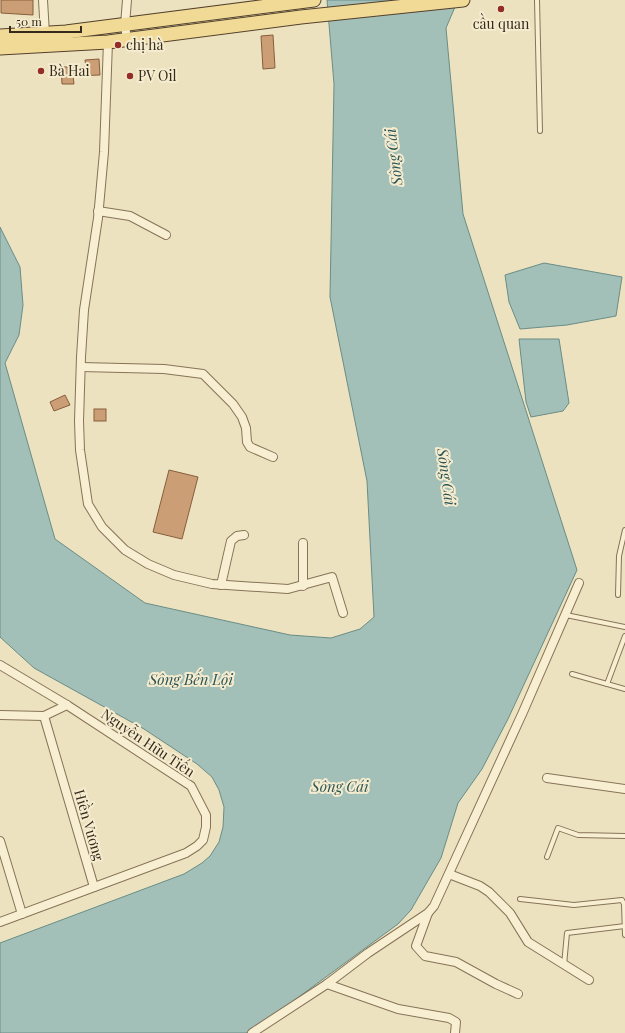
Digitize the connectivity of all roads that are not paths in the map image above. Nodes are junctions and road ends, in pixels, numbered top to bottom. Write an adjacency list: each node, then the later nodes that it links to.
1 (43, 0): 7 (street)
2 (127, 0): 6 (street)
3 (314, 0): 6 (main road)
4 (463, 0): 9 (main road)
5 (537, 0): 12 (lane)
6 (125, 25): 7 (main road); 9 (street)
7 (44, 34): 8 (main road)
8 (0, 36)
9 (127, 40): 10 (main road)
10 (108, 42): 11 (main road); 13 (street)
11 (0, 48)
12 (540, 131)
13 (98, 211): 14 (street); 15 (street)
14 (166, 235)
15 (81, 367): 16 (street); 21 (street)
16 (273, 457)
17 (625, 530): 23 (lane)
18 (244, 535): 21 (street)
19 (303, 543): 22 (street)
20 (579, 583): 25 (street)
21 (221, 585): 22 (street)
22 (303, 586): 24 (street)
23 (618, 595)
24 (343, 612)
25 (566, 615): 26 (lane); 40 (street)
26 (625, 627)
27 (625, 636): 30 (lane)
28 (0, 665): 32 (street, Nguyễn Hữu Tiến)
29 (572, 674): 30 (lane)
30 (607, 684): 31 (lane)
31 (625, 689)
32 (67, 706): 34 (street); 41 (street, Nguyễn Hữu Tiến)
33 (0, 715): 34 (street)
34 (44, 716): 41 (street, Hiền Vương)
35 (547, 778): 36 (street)
36 (625, 789)
37 (625, 836): 39 (lane)
38 (0, 841): 45 (street)
39 (547, 857)
40 (449, 874): 44 (street); 49 (street)
41 (94, 888): 45 (street)
42 (520, 899): 43 (lane)
43 (624, 901): 47 (lane)
44 (428, 913): 51 (street); 52 (street)
45 (22, 914): 46 (street)
46 (0, 922)
47 (625, 926): 48 (lane); 49 (lane)
48 (625, 936)
49 (564, 965): 50 (street)
50 (589, 980)
51 (328, 984): 53 (street); 54 (street)
52 (518, 994)
53 (252, 1033)
54 (455, 1033)

